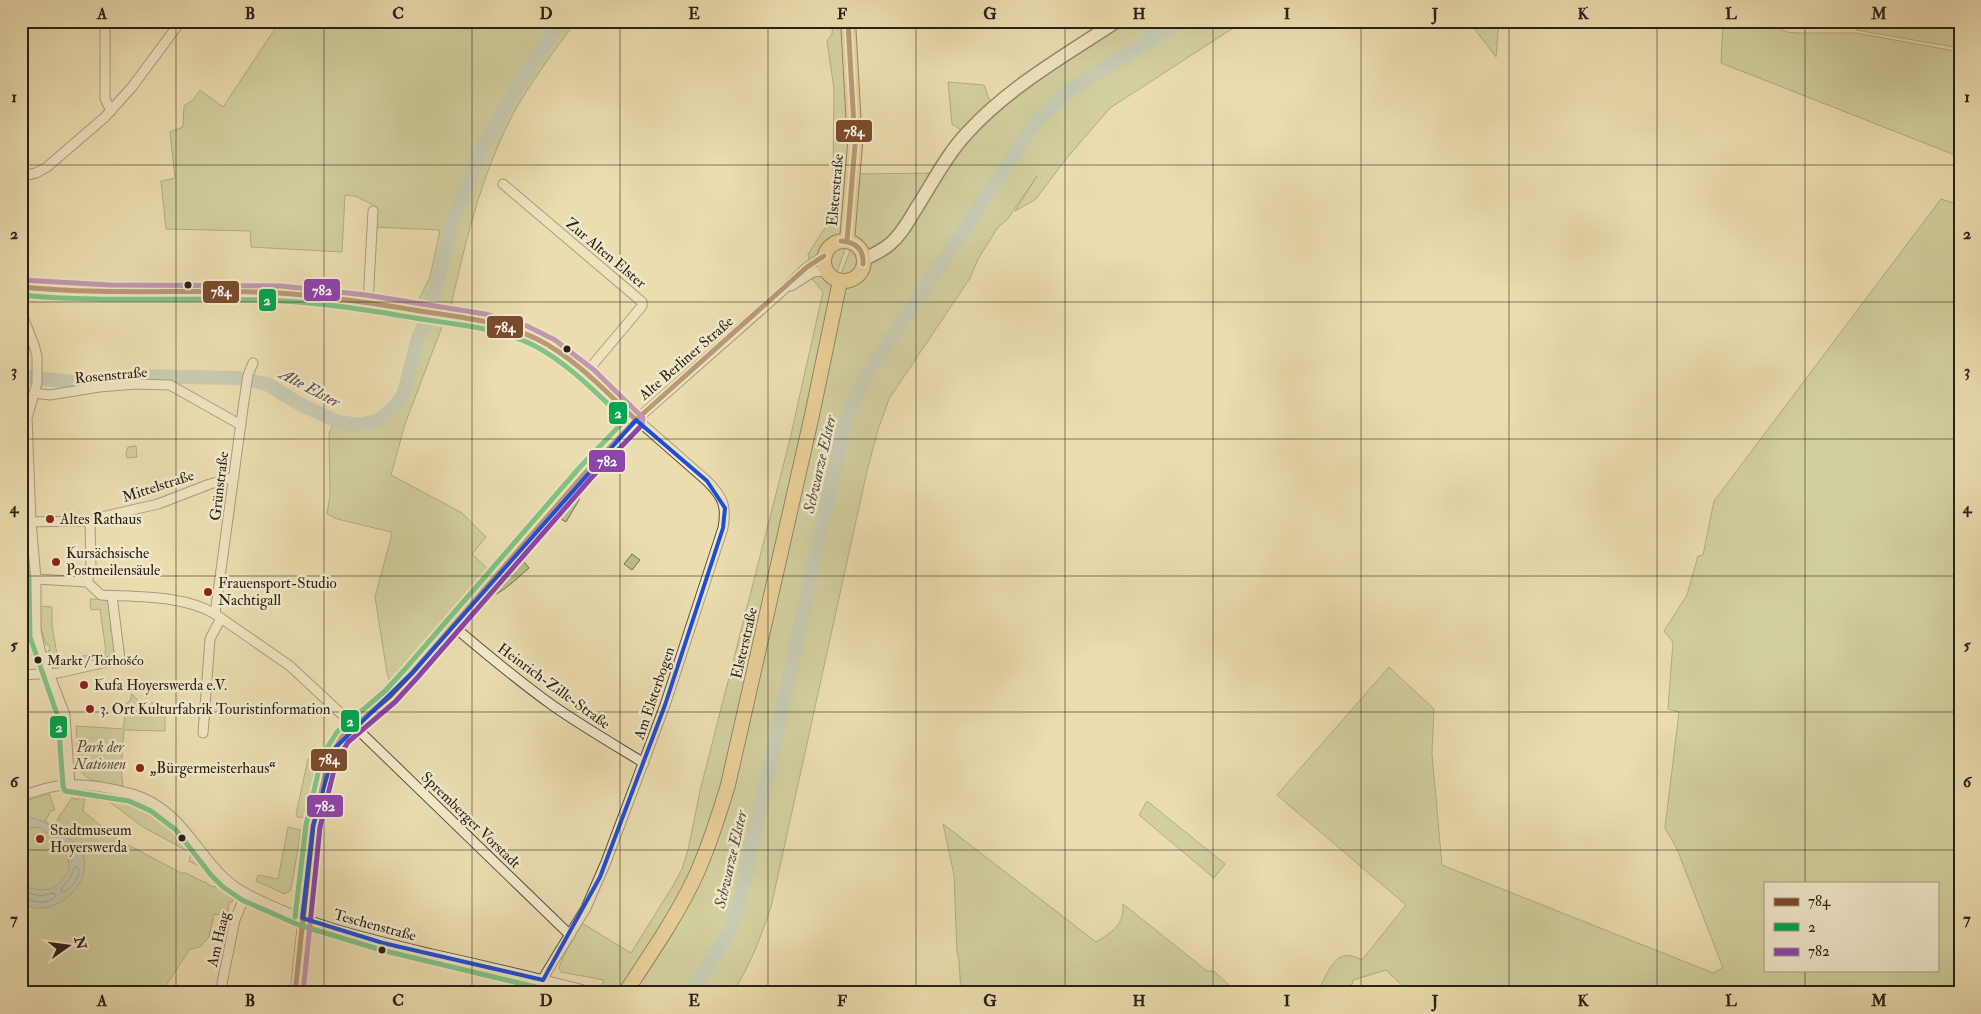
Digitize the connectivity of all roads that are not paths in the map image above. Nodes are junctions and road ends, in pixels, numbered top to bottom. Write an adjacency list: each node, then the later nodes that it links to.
1 (105, 21): 5 (street)
2 (181, 21): 5 (street)
3 (848, 21): 9 (main road, Elsterstraße)
4 (1117, 21): 11 (main road)
5 (111, 111): 6 (street)
6 (21, 176)
7 (504, 184): 19 (street, Zur Alten Elster)
8 (373, 211): 16 (street)
9 (847, 242): 10 (main road); 11 (main road)
10 (824, 256): 12 (main road); 15 (street, Alte Berliner Straße)
11 (864, 258): 13 (main road)
12 (826, 271): 13 (main road); 15 (street, Alte Berliner Straße)
13 (840, 281): 48 (main road, Elsterstraße)
14 (21, 287): 16 (street, Am Elsterbogen)
15 (780, 293): 21 (street, Alte Berliner Straße)
16 (368, 303): 19 (street, Am Elsterbogen)
17 (21, 312): 20 (street)
18 (253, 363): 22 (street, Grünstraße)
19 (585, 374): 21 (street, Am Elsterbogen)
20 (34, 393): 22 (street, Rosenstraße); 25 (street)
21 (636, 420): 32 (street, Alte Berliner Straße); 37 (street, Am Elsterbogen)
22 (241, 425): 23 (street, Grünstraße)
23 (234, 477): 24 (street, Mittelstraße); 31 (street, Grünstraße)
24 (90, 521): 25 (street, Mittelstraße); 27 (street)
25 (26, 522): 26 (street)
26 (36, 578): 27 (street); 29 (street)
27 (87, 582): 30 (street)
28 (21, 590): 29 (street)
29 (35, 592): 33 (street)
30 (112, 596): 31 (street, Spremberger Vorstadt); 33 (street)
31 (218, 616): 35 (street, Spremberger Vorstadt); 36 (street, Grünstraße)
32 (452, 626): 35 (street, Alte Berliner Straße); 37 (street, Heinrich-Zille-Straße)
33 (50, 674): 34 (street); 38 (street)
34 (21, 675)
35 (354, 726): 41 (street, Alte Berliner Straße); 42 (street, Spremberger Vorstadt)
36 (203, 733)
37 (644, 763): 42 (street, Am Elsterbogen)
38 (70, 785): 39 (street); 40 (street, Teschenstraße)
39 (21, 796)
40 (246, 893): 41 (street, Teschenstraße); 44 (street, Am Haag)
41 (302, 918): 43 (street, Teschenstraße); 45 (street, Alte Berliner Straße)
42 (570, 935): 43 (street, Am Elsterbogen)
43 (543, 980): 46 (street, Am Elsterbogen); 47 (street, Teschenstraße)
44 (220, 993)
45 (295, 993)
46 (534, 993)
47 (595, 993)
48 (625, 993)

